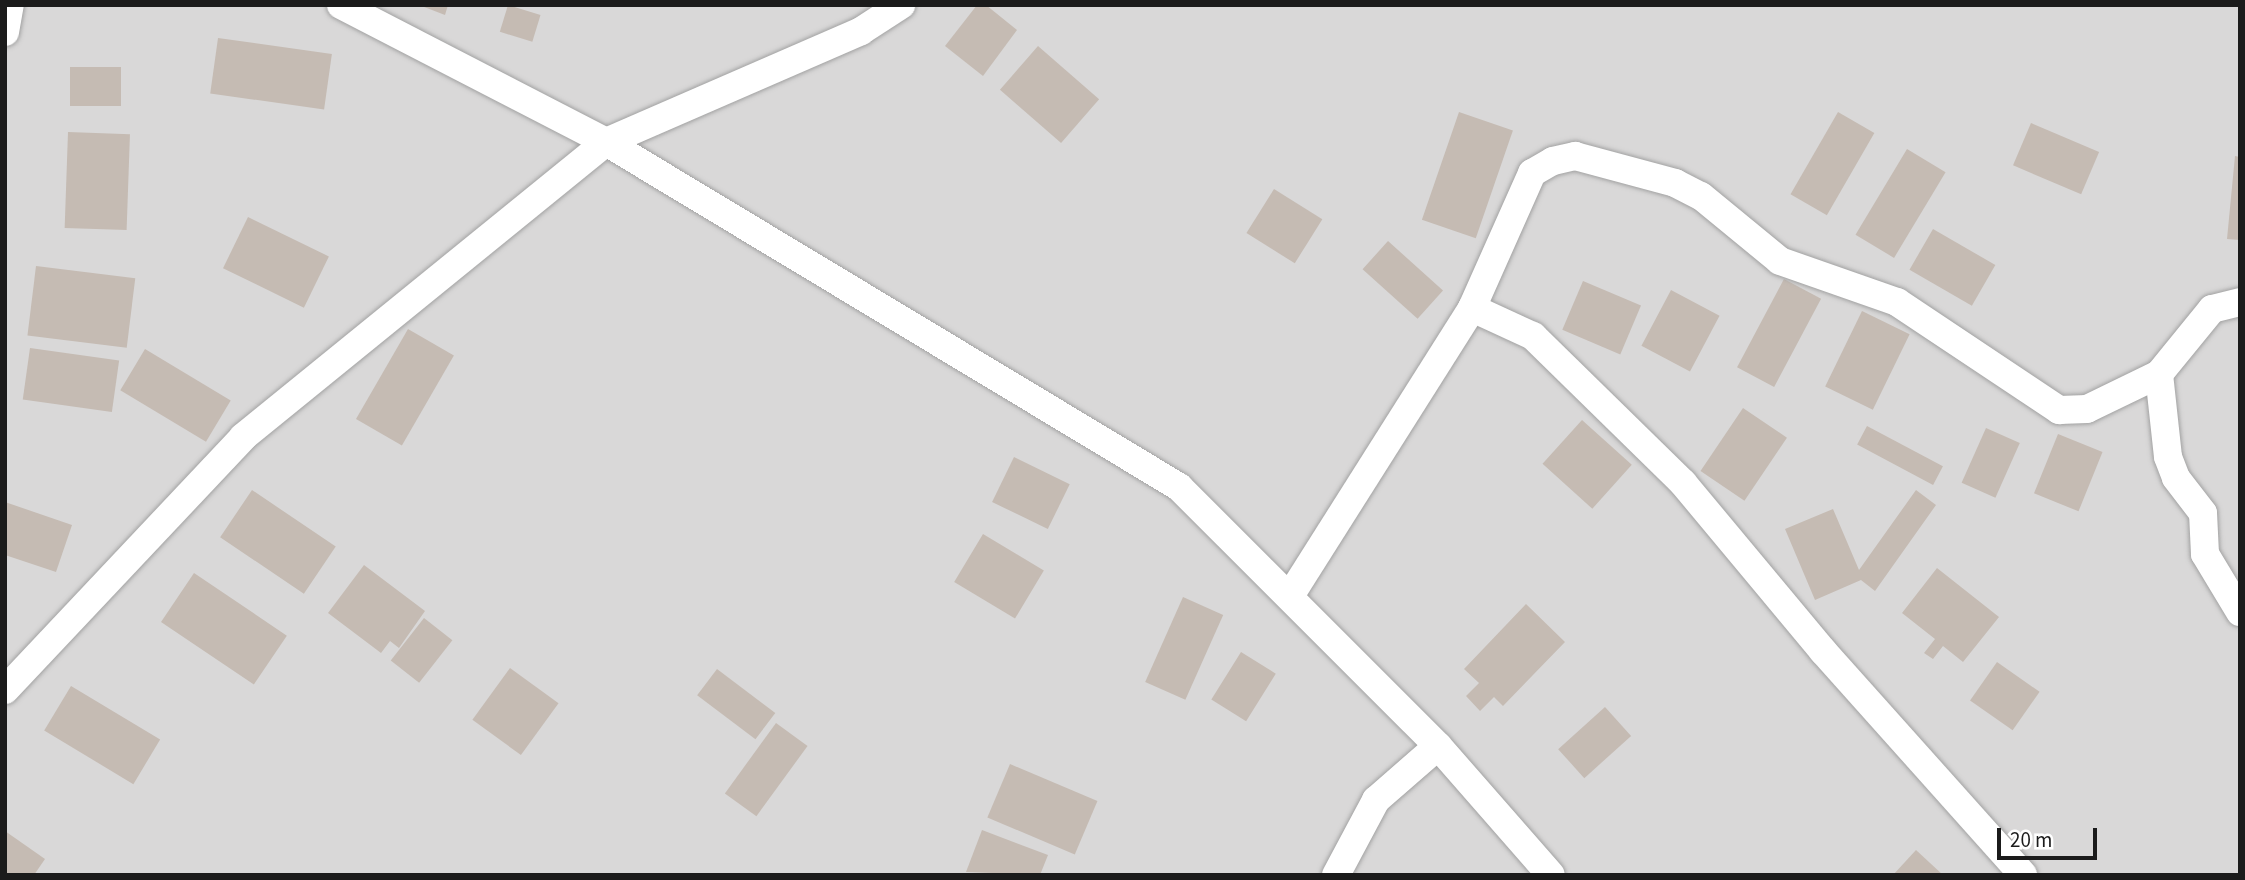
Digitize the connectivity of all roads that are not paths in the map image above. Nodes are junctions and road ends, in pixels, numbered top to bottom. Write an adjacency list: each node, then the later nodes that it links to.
1 (10, 5): 4 (street)
2 (341, 5): 5 (street)
3 (901, 5): 5 (street)
4 (5, 32)
5 (606, 142): 9 (street); 11 (street)
6 (2240, 302): 8 (street)
7 (1472, 308): 8 (street); 9 (street); 15 (street)
8 (2160, 374): 10 (street)
9 (1290, 596): 12 (street)
10 (2240, 612)
11 (5, 690)
12 (1438, 746): 13 (street); 14 (street)
13 (1336, 875)
14 (1551, 875)
15 (2023, 875)

